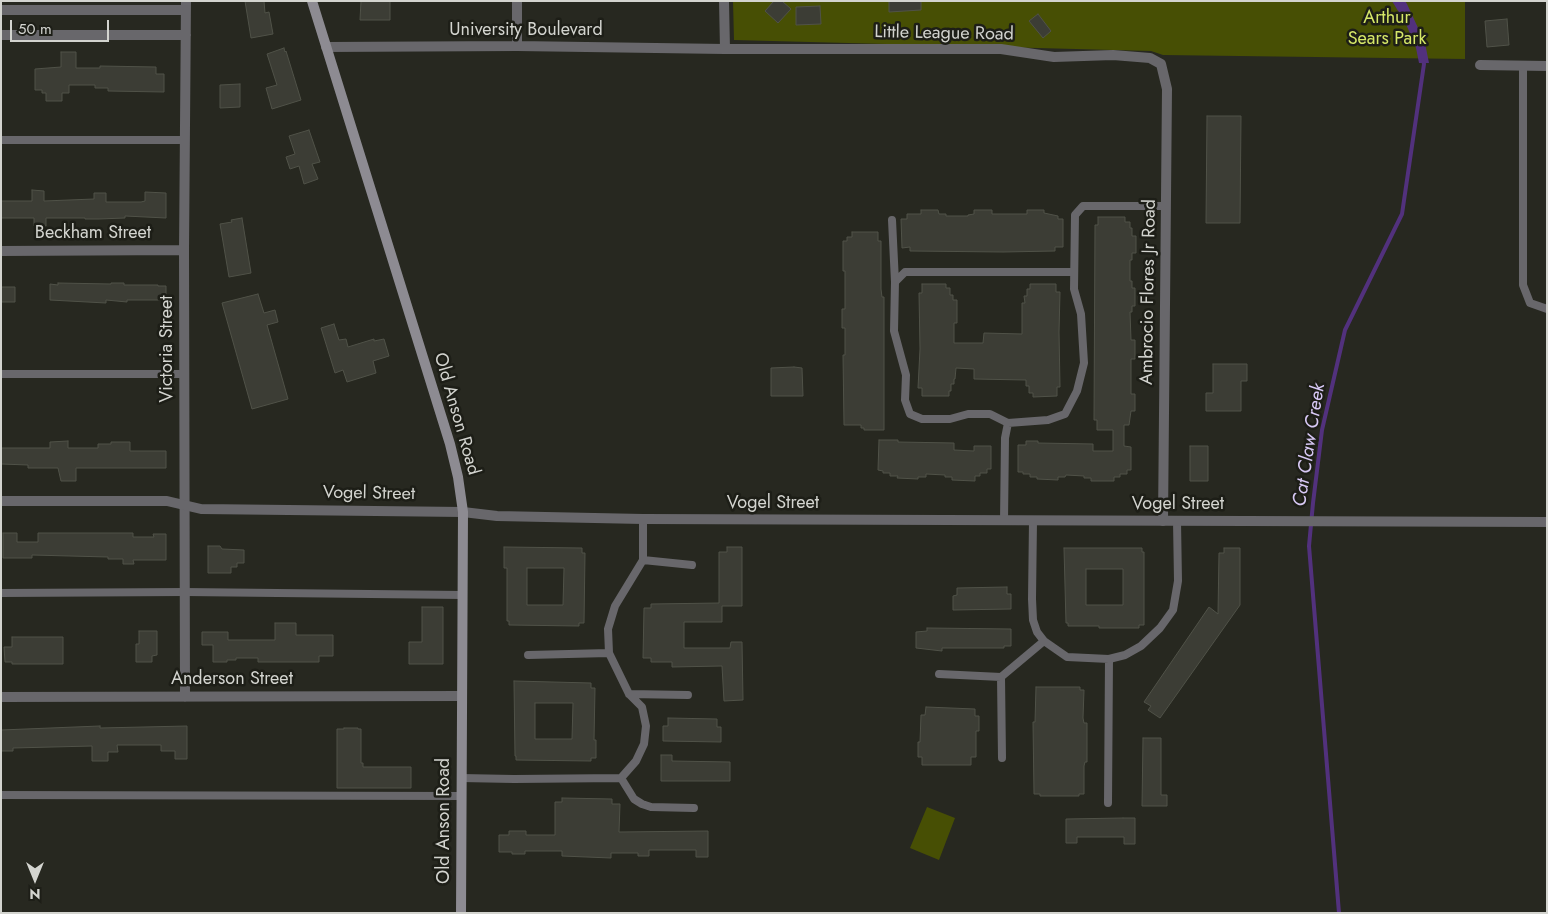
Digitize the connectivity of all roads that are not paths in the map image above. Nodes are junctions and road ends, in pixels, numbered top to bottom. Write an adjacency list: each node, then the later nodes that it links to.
1 (312, 1): 9 (main road, Old Anson Road)
2 (517, 1): 8 (street)
3 (724, 1): 10 (street)
4 (186, 6): 5 (street); 7 (street, Victoria Street)
5 (1, 10)
6 (1, 35): 7 (street)
7 (186, 35): 16 (street, Victoria Street)
8 (517, 46): 9 (street, University Boulevard); 10 (street, University Boulevard)
9 (326, 47): 29 (main road, Old Anson Road)
10 (725, 49): 11 (street, Little League Road)
11 (1161, 64): 17 (street, Ambrocio Flores Jr Road)
12 (1480, 65): 13 (street)
13 (1524, 66): 14 (street); 23 (lane)
14 (1547, 66)
15 (1, 140): 16 (lane)
16 (185, 140): 19 (street, Victoria Street)
17 (1166, 206): 21 (lane); 33 (street, Ambrocio Flores Jr Road)
18 (892, 220): 22 (lane)
19 (184, 250): 20 (street, Beckham Street); 25 (street, Victoria Street)
20 (1, 251)
21 (1073, 272): 22 (lane); 26 (lane)
22 (895, 282): 26 (lane)
23 (1547, 309)
24 (1, 374): 25 (lane)
25 (184, 374): 28 (street, Victoria Street)
26 (1008, 423): 31 (lane)
27 (1, 501): 28 (street, Vogel Street)
28 (185, 505): 29 (street, Vogel Street); 38 (street, Victoria Street)
29 (463, 512): 30 (street, Vogel Street); 40 (main road, Old Anson Road)
30 (643, 519): 31 (street, Vogel Street); 36 (lane)
31 (1004, 521): 32 (street, Vogel Street)
32 (1033, 521): 33 (street, Vogel Street); 41 (lane)
33 (1162, 521): 34 (street, Vogel Street)
34 (1178, 521): 35 (street, Vogel Street); 44 (lane)
35 (1547, 522)
36 (643, 560): 37 (lane); 42 (lane)
37 (692, 565)
38 (185, 592): 39 (lane); 40 (lane); 51 (street, Victoria Street)
39 (1, 593)
40 (463, 595): 49 (main road, Old Anson Road)
41 (1044, 641): 44 (lane); 46 (lane)
42 (609, 653): 43 (lane); 47 (lane)
43 (528, 655)
44 (1109, 659): 57 (lane)
45 (939, 674): 46 (lane)
46 (1001, 677): 52 (lane)
47 (629, 694): 48 (lane); 54 (lane)
48 (688, 695)
49 (462, 696): 51 (street, Anderson Street); 53 (main road, Old Anson Road)
50 (1, 697): 51 (street, Anderson Street)
51 (185, 697)
52 (1002, 758)
53 (461, 778): 54 (lane); 56 (main road, Old Anson Road)
54 (621, 778): 58 (lane)
55 (1, 795): 56 (lane)
56 (461, 796): 59 (main road, Old Anson Road)
57 (1108, 803)
58 (694, 808)
59 (461, 913)

